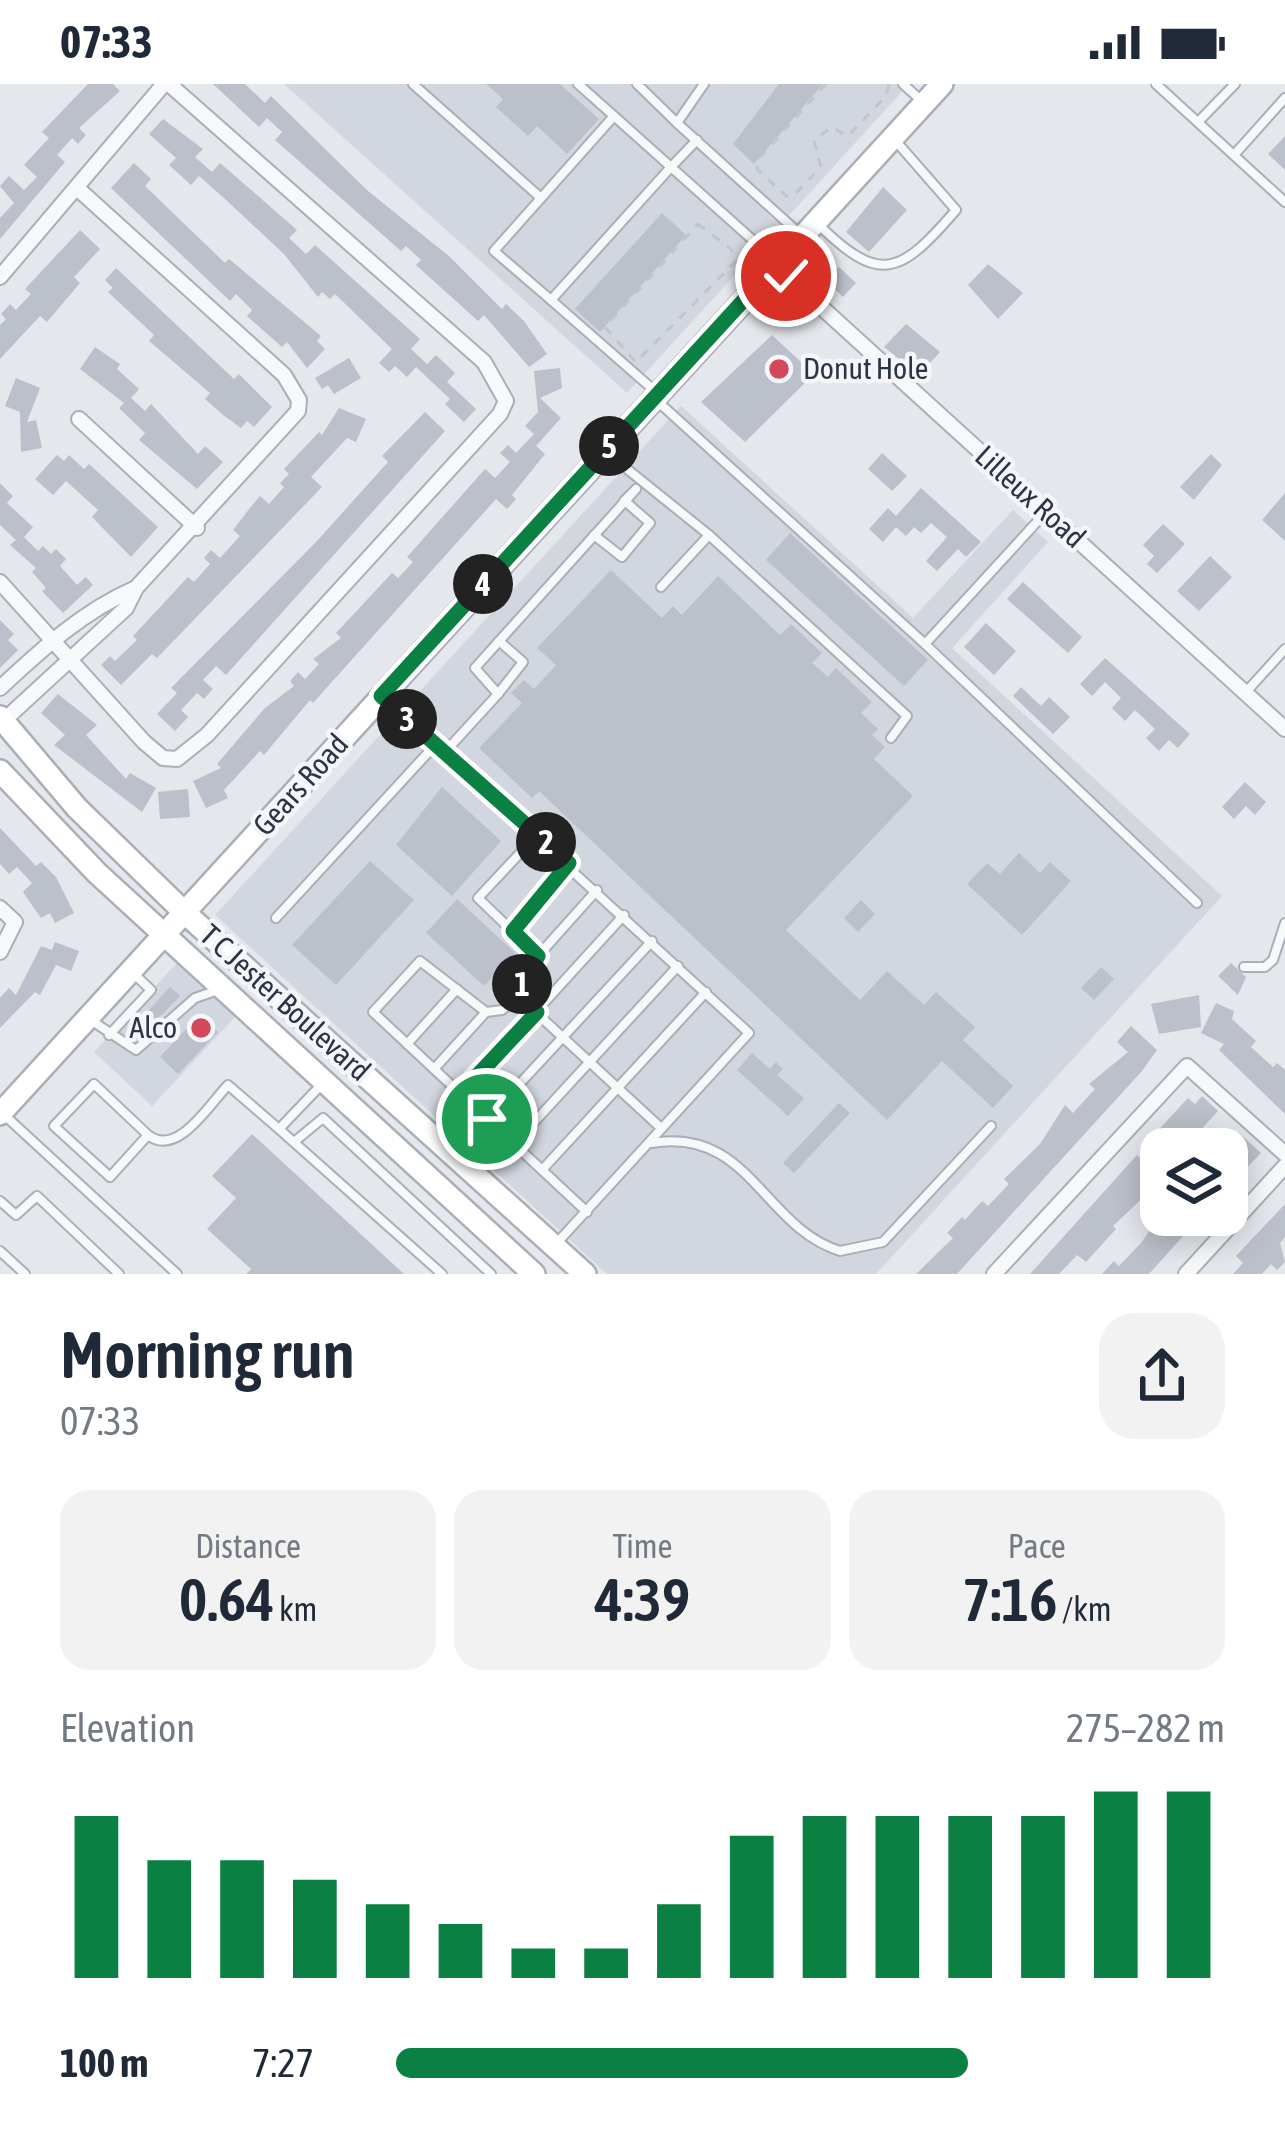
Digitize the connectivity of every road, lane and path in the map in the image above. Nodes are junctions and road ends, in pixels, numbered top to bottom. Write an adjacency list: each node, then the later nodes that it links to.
1 (166, 84): 21 (street); 45 (street)
2 (413, 84): 22 (lane)
3 (578, 84): 14 (lane)
4 (637, 84): 16 (lane)
5 (704, 84): 16 (lane)
6 (826, 84): 7 (path)
7 (889, 84)
8 (903, 84): 13 (lane)
9 (942, 84): 13 (main road, Gears Road)
10 (1156, 84): 15 (lane)
11 (1234, 84): 15 (lane)
12 (1285, 98): 19 (lane)
13 (924, 103): 17 (main road, Gears Road)
14 (614, 116): 20 (lane); 22 (lane)
15 (1198, 122): 19 (lane)
16 (677, 123): 18 (lane)
17 (892, 138): 24 (main road, Gears Road); 24 (lane)
18 (697, 140): 20 (lane); 24 (lane)
19 (1234, 155): 23 (lane)
20 (671, 167): 25 (lane); 27 (lane)
21 (77, 188): 26 (street); 35 (street)
22 (541, 198): 27 (lane)
23 (1285, 202)
24 (808, 228): 25 (main road, Gears Road)
25 (776, 264): 29 (main road, Gears Road); 34 (street, Lilleux Road)
26 (0, 277)
27 (551, 300): 29 (lane)
28 (605, 332): 28 (path)
29 (655, 395): 31 (main road, Gears Road); 43 (lane)
30 (79, 419): 35 (street)
31 (604, 451): 32 (lane); 49 (main road, Gears Road)
32 (644, 480): 33 (lane); 37 (lane)
33 (624, 501): 36 (lane); 36 (lane)
34 (1046, 512): 43 (lane); 47 (street, Lilleux Road)
35 (197, 528): 40 (street)
36 (594, 535): 42 (lane)
37 (709, 535): 39 (lane); 52 (lane)
38 (0, 582): 41 (street)
39 (661, 587)
40 (136, 588): 41 (street); 45 (street)
41 (51, 640): 45 (street); 46 (street)
42 (499, 641): 48 (lane); 48 (lane)
43 (925, 644): 59 (lane)
44 (1285, 649): 47 (lane)
45 (70, 662): 50 (street)
46 (0, 688)
47 (1245, 693): 51 (street, Lilleux Road)
48 (498, 694): 54 (lane)
49 (381, 696): 53 (lane); 61 (main road, Gears Road)
50 (1, 721): 61 (main road, T C Jester Boulevard)
51 (1285, 729)
52 (891, 738)
53 (436, 744): 54 (lane); 63 (lane)
54 (445, 752): 56 (lane)
55 (0, 771): 66 (main road, T C Jester Boulevard)
56 (538, 834): 57 (lane); 65 (lane)
57 (569, 863): 58 (lane); 65 (lane)
58 (597, 890): 62 (lane); 69 (lane)
59 (1197, 903)
60 (0, 908): 68 (street)
61 (185, 913): 66 (main road, Gears Road); 83 (main road, T C Jester Boulevard)
62 (624, 915): 67 (lane); 78 (lane)
63 (276, 918)
64 (1285, 923): 71 (lane)
65 (513, 931): 69 (lane)
66 (165, 935): 72 (main road, Gears Road); 73 (main road, T C Jester Boulevard)
67 (652, 941): 70 (lane); 81 (lane)
68 (0, 952)
69 (538, 956): 76 (lane)
70 (678, 966): 75 (lane); 84 (lane)
71 (1244, 967)
72 (131, 971): 79 (main road, Gears Road); 80 (lane)
73 (223, 988): 80 (lane); 86 (main road, T C Jester Boulevard)
74 (457, 989): 77 (lane); 82 (lane); 82 (lane)
75 (706, 992): 87 (lane); 92 (lane)
76 (518, 996): 77 (lane); 78 (lane)
77 (486, 1012): 85 (lane)
78 (537, 1012): 81 (lane); 88 (lane)
79 (88, 1018): 80 (lane); 89 (main road, Gears Road)
80 (110, 1036)
81 (564, 1036): 84 (lane); 90 (lane)
82 (407, 1044): 85 (lane)
83 (346, 1058): 86 (main road); 104 (main road, T C Jester Boulevard)
84 (592, 1062): 87 (lane); 98 (lane)
85 (434, 1069): 88 (lane)
86 (326, 1081): 93 (lane); 106 (main road, T C Jester Boulevard)
87 (619, 1087): 92 (lane); 101 (lane)
88 (460, 1094): 90 (lane)
89 (1, 1113): 109 (lane)
90 (487, 1119): 98 (lane)
91 (991, 1126): 95 (lane)
92 (663, 1127): 95 (lane); 97 (lane)
93 (279, 1129): 94 (lane); 96 (lane)
94 (148, 1135): 94 (lane)
95 (666, 1140): 97 (lane)
96 (294, 1142): 110 (lane); 111 (lane)
97 (649, 1143): 103 (lane)
98 (514, 1144): 101 (lane)
99 (1285, 1154): 113 (street)
100 (1285, 1166): 114 (street)
101 (542, 1170): 103 (lane)
102 (0, 1201): 108 (lane)
103 (587, 1212): 104 (lane)
104 (554, 1246): 106 (main road); 112 (main road, T C Jester Boulevard)
105 (0, 1251): 107 (lane)
106 (531, 1273)
107 (25, 1274)
108 (119, 1274)
109 (177, 1274)
110 (442, 1274)
111 (491, 1274)
112 (585, 1274)
113 (994, 1274)
114 (1186, 1274)

